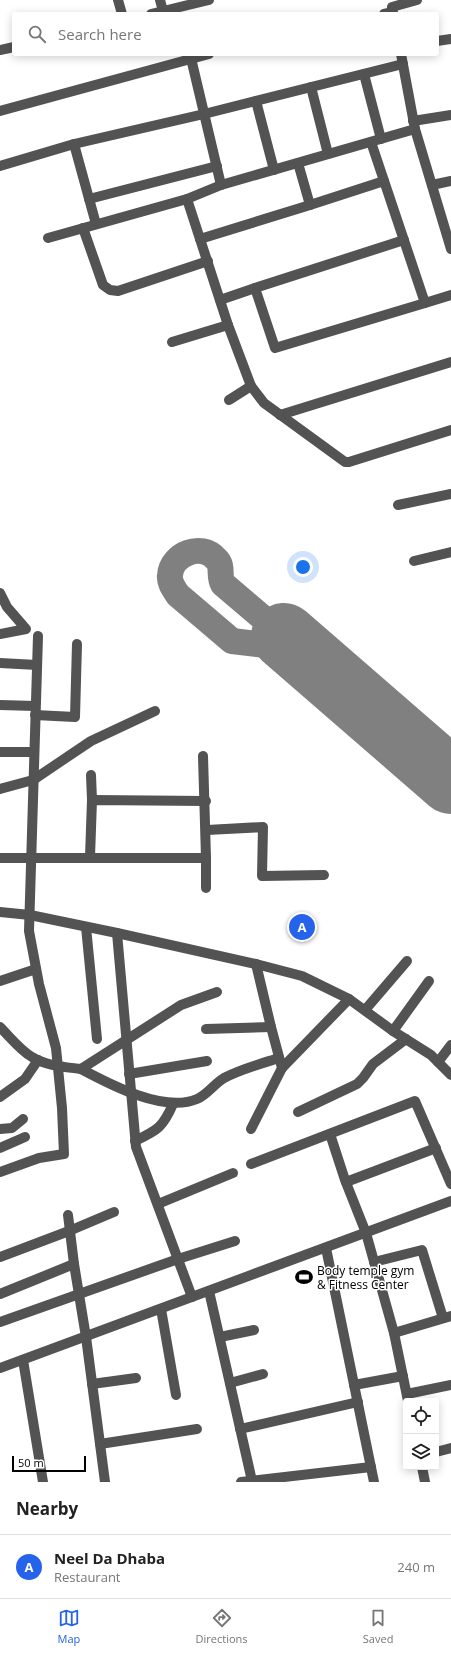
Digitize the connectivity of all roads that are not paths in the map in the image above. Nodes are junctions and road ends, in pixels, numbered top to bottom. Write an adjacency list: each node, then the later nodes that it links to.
1 (118, 0): 8 (street)
2 (160, 0): 6 (street)
3 (209, 0): 7 (street)
4 (417, 0): 5 (street)
5 (391, 9)
6 (163, 11): 7 (street); 9 (street)
7 (180, 11)
8 (121, 12)
9 (159, 12)
10 (451, 39): 11 (street)
11 (439, 41)
12 (12, 47): 13 (street)
13 (0, 50)
14 (190, 56): 20 (street); 21 (street)
15 (401, 56): 16 (street)
16 (403, 64): 17 (street); 23 (street)
17 (364, 74): 18 (street); 24 (street)
18 (311, 87): 19 (street); 26 (street)
19 (256, 101): 21 (street); 30 (street)
20 (0, 111)
21 (204, 114): 25 (street); 29 (street)
22 (451, 115): 23 (street)
23 (414, 125): 24 (street); 34 (street)
24 (376, 141): 26 (street); 31 (street)
25 (74, 144): 28 (street); 35 (street)
26 (328, 154): 27 (street)
27 (298, 163): 30 (street); 37 (street)
28 (0, 166)
29 (217, 166): 33 (street); 35 (street)
30 (274, 170): 33 (street)
31 (384, 181): 37 (street); 42 (street)
32 (451, 182): 34 (street)
33 (221, 185): 36 (street)
34 (432, 185): 43 (street)
35 (89, 199): 38 (street)
36 (187, 199): 38 (street); 41 (street)
37 (310, 205): 41 (street)
38 (96, 224): 39 (street)
39 (83, 228): 40 (street); 44 (street)
40 (48, 238)
41 (200, 239): 44 (street)
42 (404, 240): 45 (street); 48 (street)
43 (451, 248)
44 (208, 261): 47 (street)
45 (255, 288): 47 (street); 48 (street)
46 (451, 294): 48 (street)
47 (220, 300): 49 (street)
48 (425, 303)
49 (228, 325): 50 (street); 52 (street)
50 (172, 342)
51 (451, 362): 54 (street)
52 (251, 386): 53 (street); 54 (street)
53 (229, 400)
54 (280, 415): 55 (street)
55 (451, 430)
56 (451, 494): 57 (street)
57 (398, 505)
58 (451, 552): 59 (street)
59 (414, 561)
60 (0, 593): 61 (street)
61 (0, 634)
62 (38, 636): 65 (street)
63 (77, 644): 67 (street)
64 (0, 663): 65 (street)
65 (37, 665): 67 (street)
66 (0, 706): 67 (street)
67 (35, 711): 70 (street)
68 (155, 711): 73 (street)
69 (0, 752): 70 (street)
70 (34, 752): 73 (street)
71 (204, 756): 76 (street)
72 (91, 775): 75 (street)
73 (33, 780): 74 (street); 78 (street)
74 (0, 789)
75 (92, 800): 76 (street); 79 (street)
76 (206, 801): 77 (street)
77 (207, 830): 81 (street); 82 (street)
78 (31, 857): 79 (street); 80 (street); 85 (street)
79 (90, 857): 81 (street)
80 (0, 858)
81 (206, 858): 83 (street)
82 (324, 876)
83 (206, 888)
84 (0, 912): 85 (street)
85 (30, 915): 86 (street); 90 (street)
86 (86, 927): 87 (street); 100 (street)
87 (117, 933): 89 (street); 102 (street)
88 (406, 961): 95 (street)
89 (256, 964): 94 (street); 97 (street)
90 (36, 969): 91 (street); 108 (street)
91 (0, 981)
92 (429, 981): 99 (street)
93 (217, 992): 102 (street)
94 (349, 999): 95 (street); 107 (street)
95 (365, 1010): 99 (street)
96 (0, 1027): 104 (street)
97 (270, 1027): 98 (street); 107 (street)
98 (206, 1029)
99 (393, 1031): 101 (street)
100 (97, 1039)
101 (406, 1039): 106 (street); 115 (street)
102 (127, 1040): 109 (street); 110 (street)
103 (451, 1045): 106 (street)
104 (38, 1060): 108 (street); 113 (street)
105 (207, 1061): 110 (street)
106 (438, 1062): 111 (street)
107 (280, 1063): 114 (street); 117 (street)
108 (58, 1065): 109 (street); 125 (street)
109 (81, 1069): 112 (street)
110 (129, 1074): 112 (street)
111 (451, 1075)
112 (130, 1093): 114 (street); 121 (street)
113 (0, 1097)
114 (173, 1104): 121 (street)
115 (298, 1112)
116 (23, 1119): 118 (street)
117 (251, 1129)
118 (0, 1130)
119 (330, 1134): 123 (street); 124 (street); 127 (street)
120 (25, 1137): 122 (street)
121 (135, 1141): 130 (street)
122 (0, 1148)
123 (436, 1148): 127 (street); 128 (street)
124 (251, 1164)
125 (0, 1172)
126 (233, 1173): 130 (street)
127 (346, 1182): 134 (street)
128 (451, 1184)
129 (451, 1201): 134 (street)
130 (158, 1204): 138 (street)
131 (114, 1212): 133 (street)
132 (68, 1215): 133 (street)
133 (69, 1231): 137 (street); 140 (street)
134 (366, 1233): 136 (street); 139 (street)
135 (235, 1241): 138 (street)
136 (326, 1248): 141 (street); 159 (street)
137 (0, 1257)
138 (178, 1259): 143 (street); 144 (street)
139 (374, 1262): 146 (street); 149 (street)
140 (74, 1264): 142 (street); 143 (street)
141 (209, 1291): 144 (street); 151 (street)
142 (0, 1294)
143 (79, 1295): 147 (street); 150 (street)
144 (192, 1297): 145 (street)
145 (161, 1309): 150 (street); 161 (street)
146 (447, 1317): 149 (street)
147 (0, 1322)
148 (254, 1330): 151 (street)
149 (394, 1333): 155 (street)
150 (86, 1336): 152 (street); 158 (street)
151 (220, 1337): 157 (street)
152 (23, 1360): 153 (street); 172 (street)
153 (0, 1368)
154 (263, 1374): 157 (street)
155 (403, 1376): 159 (street); 162 (street)
156 (136, 1378): 158 (street)
157 (230, 1383): 165 (street)
158 (92, 1384): 166 (street)
159 (354, 1385): 163 (street)
160 (451, 1385): 162 (street)
161 (176, 1395)
162 (408, 1398)
163 (358, 1402): 165 (street); 169 (street)
164 (197, 1429): 166 (street)
165 (240, 1429): 171 (street)
166 (100, 1444): 173 (street)
167 (451, 1448): 168 (street)
168 (439, 1451)
169 (371, 1467): 171 (street); 175 (street)
170 (423, 1470): 176 (street)
171 (252, 1481): 174 (street)
172 (43, 1482)
173 (105, 1482)
174 (241, 1482)
175 (374, 1482)
176 (426, 1482)

